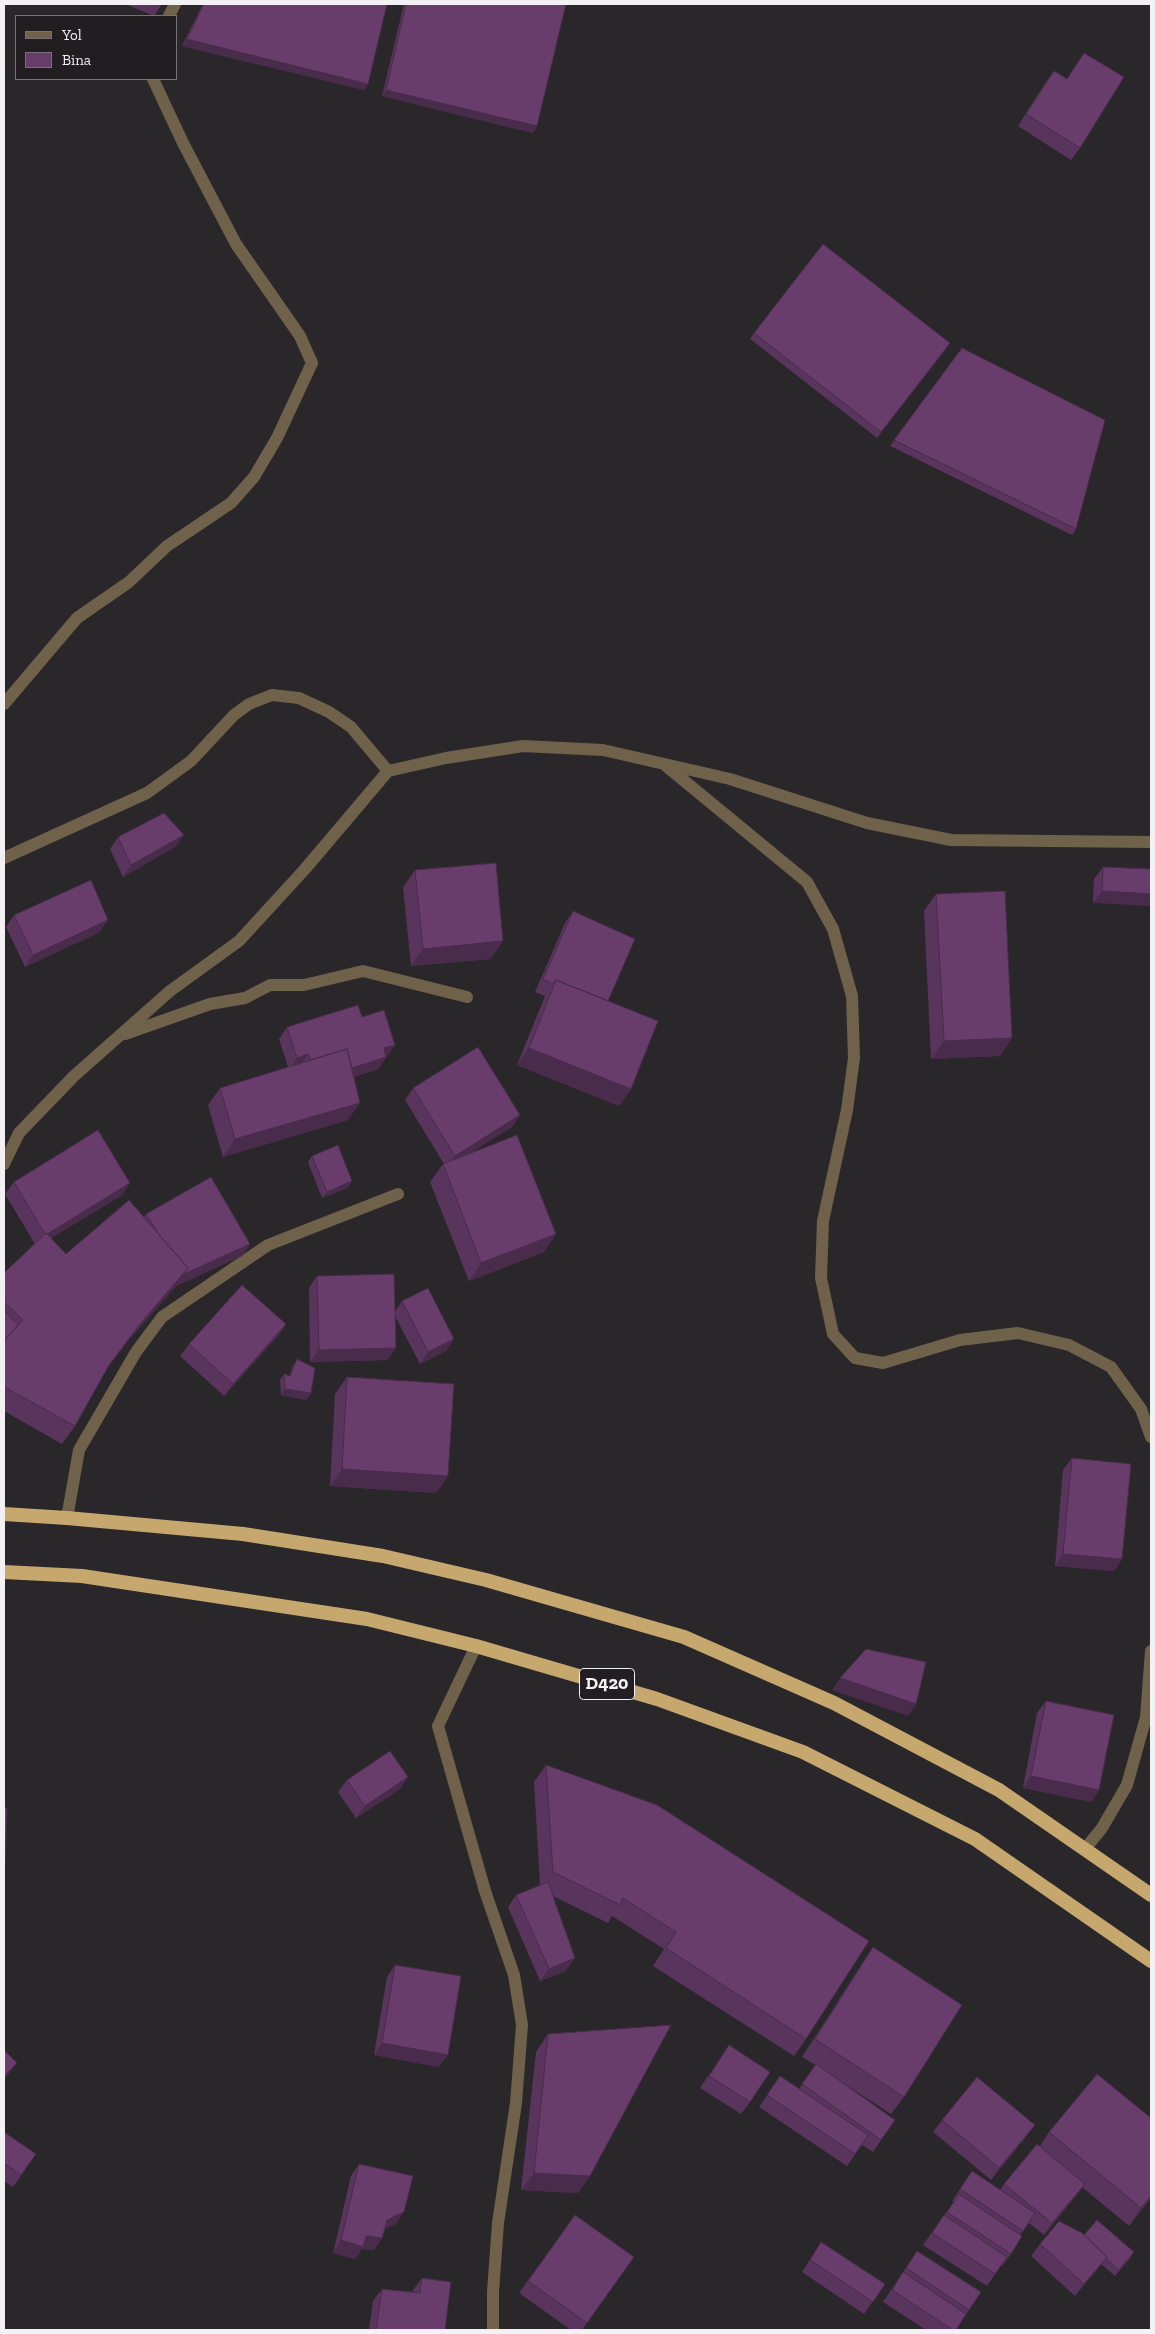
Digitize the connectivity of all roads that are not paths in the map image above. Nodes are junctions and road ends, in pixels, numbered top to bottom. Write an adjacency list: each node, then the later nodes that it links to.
1 (153, 80): 2 (street)
2 (4, 704)
3 (663, 764): 4 (street); 5 (street); 11 (street)
4 (388, 771): 6 (street); 8 (street)
5 (1151, 842)
6 (4, 858)
7 (466, 998): 8 (street)
8 (118, 1037): 9 (street)
9 (4, 1164)
10 (398, 1194): 13 (street)
11 (1151, 1437)
12 (4, 1514): 13 (highway)
13 (67, 1518): 17 (highway)
14 (4, 1572): 15 (highway, D420)
15 (476, 1646): 19 (highway, D420); 20 (street)
16 (1151, 1651): 17 (street)
17 (1085, 1849): 18 (highway)
18 (1151, 1895)
19 (1151, 1962)
20 (494, 2330)

